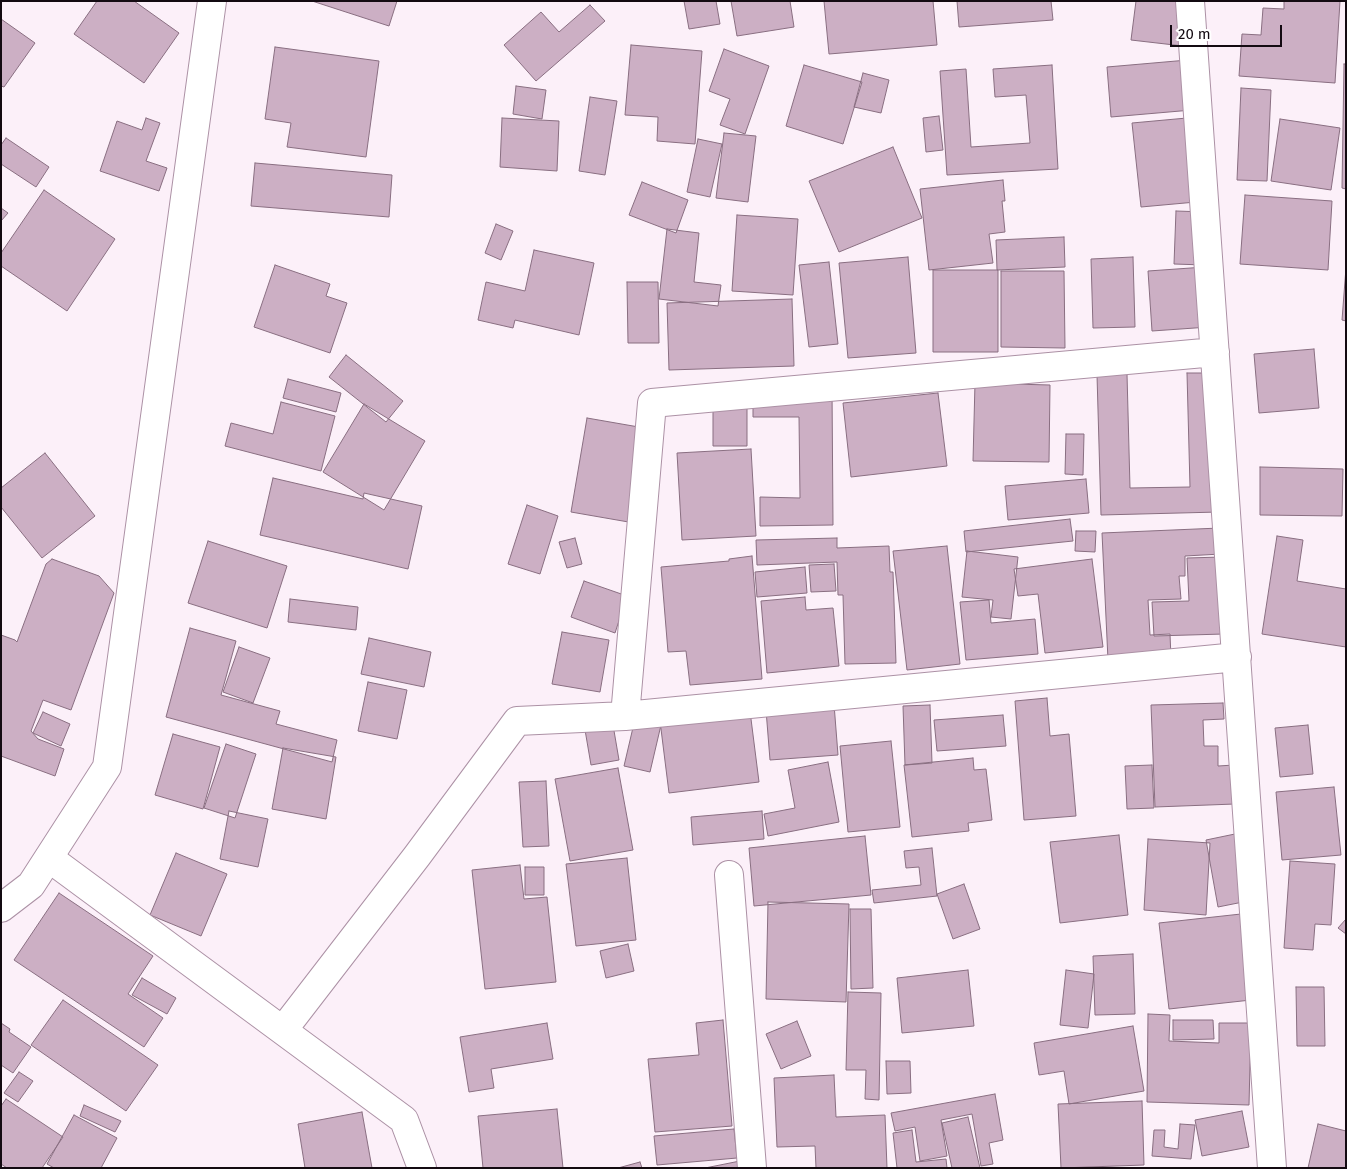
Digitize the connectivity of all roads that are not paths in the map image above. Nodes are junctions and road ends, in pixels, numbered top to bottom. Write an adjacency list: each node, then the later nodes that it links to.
1 (212, 1): 6 (street)
2 (1190, 1): 3 (street)
3 (1215, 352): 4 (street); 5 (street)
4 (1237, 657): 5 (street); 12 (street)
5 (625, 716): 9 (street)
6 (49, 858): 8 (street); 9 (street)
7 (729, 875): 11 (street)
8 (1, 908)
9 (283, 1030): 10 (street)
10 (422, 1168)
11 (752, 1168)
12 (1272, 1168)

